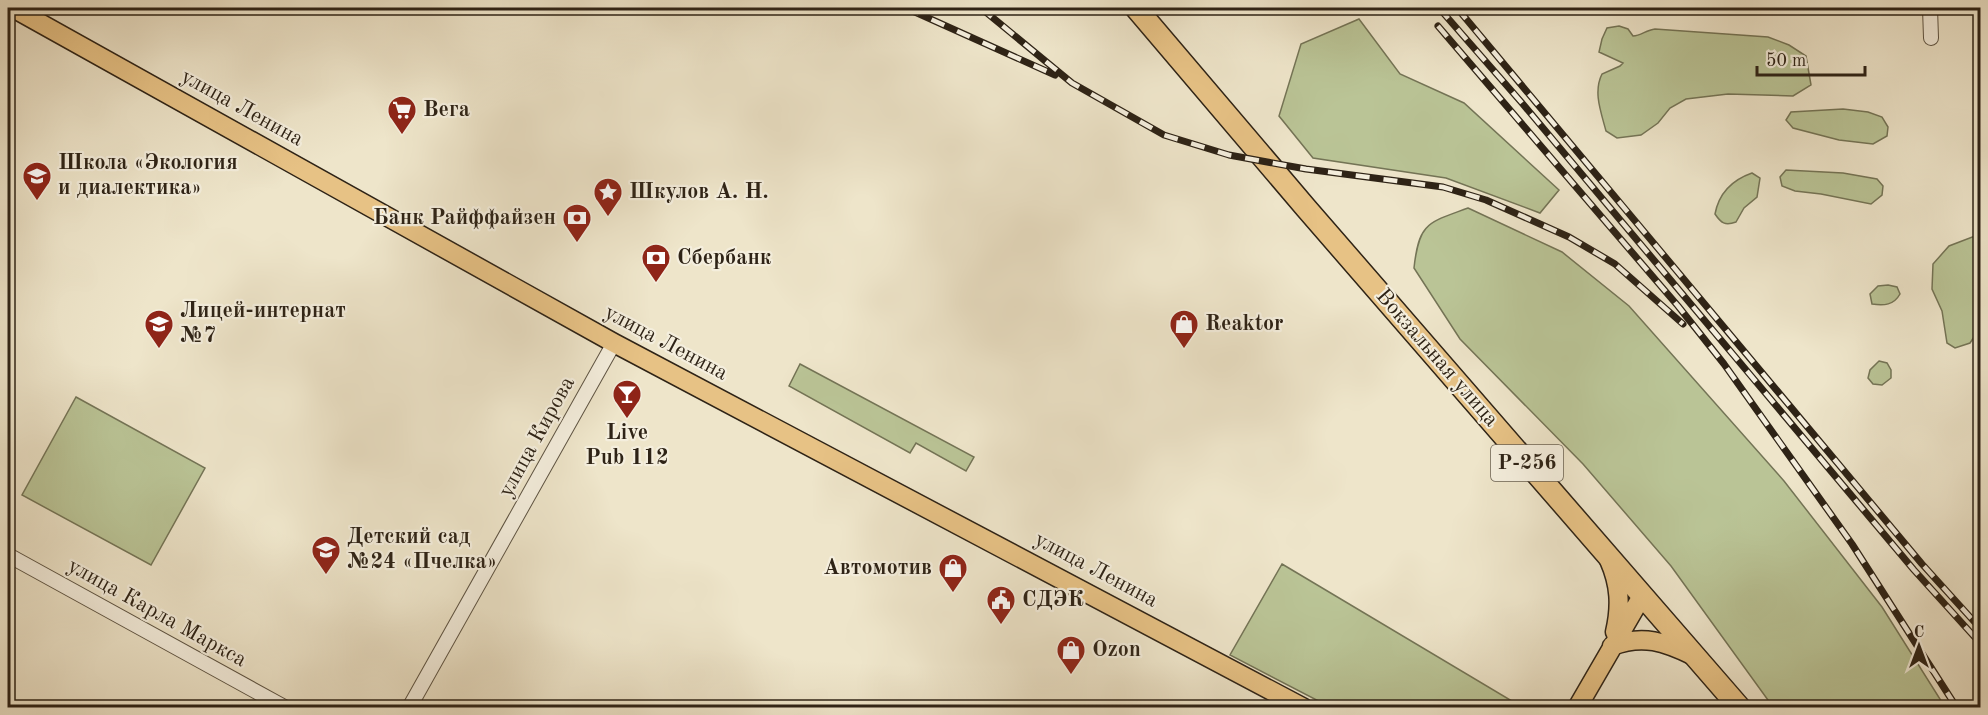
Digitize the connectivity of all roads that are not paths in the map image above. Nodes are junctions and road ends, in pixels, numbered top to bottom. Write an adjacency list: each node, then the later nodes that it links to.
1 (13, 8): 5 (main road, улица Ленина)
2 (1136, 8): 7 (highway, Вокзальная улица / Р-256)
3 (1930, 8): 4 (street)
4 (1931, 38)
5 (614, 343): 12 (street, улица Кирова); 13 (main road, улица Ленина)
6 (8, 555): 11 (street, улица Карла Маркса)
7 (1607, 556): 8 (highway, Вокзальная улица / Р-256); 9 (main road)
8 (1642, 596): 9 (main road); 10 (highway, Вокзальная улица / Р-256)
9 (1612, 646): 10 (main road); 14 (main road)
10 (1696, 657): 15 (highway, Вокзальная улица / Р-256)
11 (286, 708)
12 (409, 708)
13 (1304, 708)
14 (1577, 708)
15 (1740, 708)

